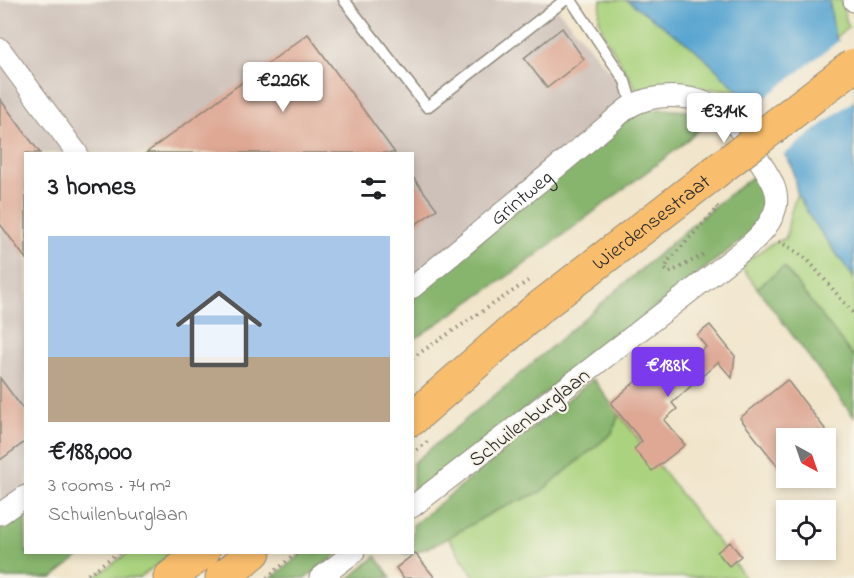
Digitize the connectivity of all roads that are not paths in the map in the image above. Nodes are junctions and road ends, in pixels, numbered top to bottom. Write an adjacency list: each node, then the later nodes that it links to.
1 (344, 0): 2 (lane)
2 (565, 0)
3 (571, 0): 6 (lane)
4 (0, 49): 7 (street)
5 (854, 65): 9 (main road, Wierdensestraat, bridge)
6 (632, 105): 8 (street, Grintweg); 13 (street, Schuilenburglaan)
7 (76, 152)
8 (414, 286)
9 (535, 311): 10 (main road, Wierdensestraat); 11 (main road, Wierdensestraat)
10 (414, 393)
11 (421, 429)
12 (24, 497): 14 (street)
13 (414, 505)
14 (0, 514)
15 (200, 554): 18 (main road)
16 (252, 554): 19 (main road)
17 (351, 554): 20 (street)
18 (170, 578)
19 (222, 578)
20 (320, 578)

